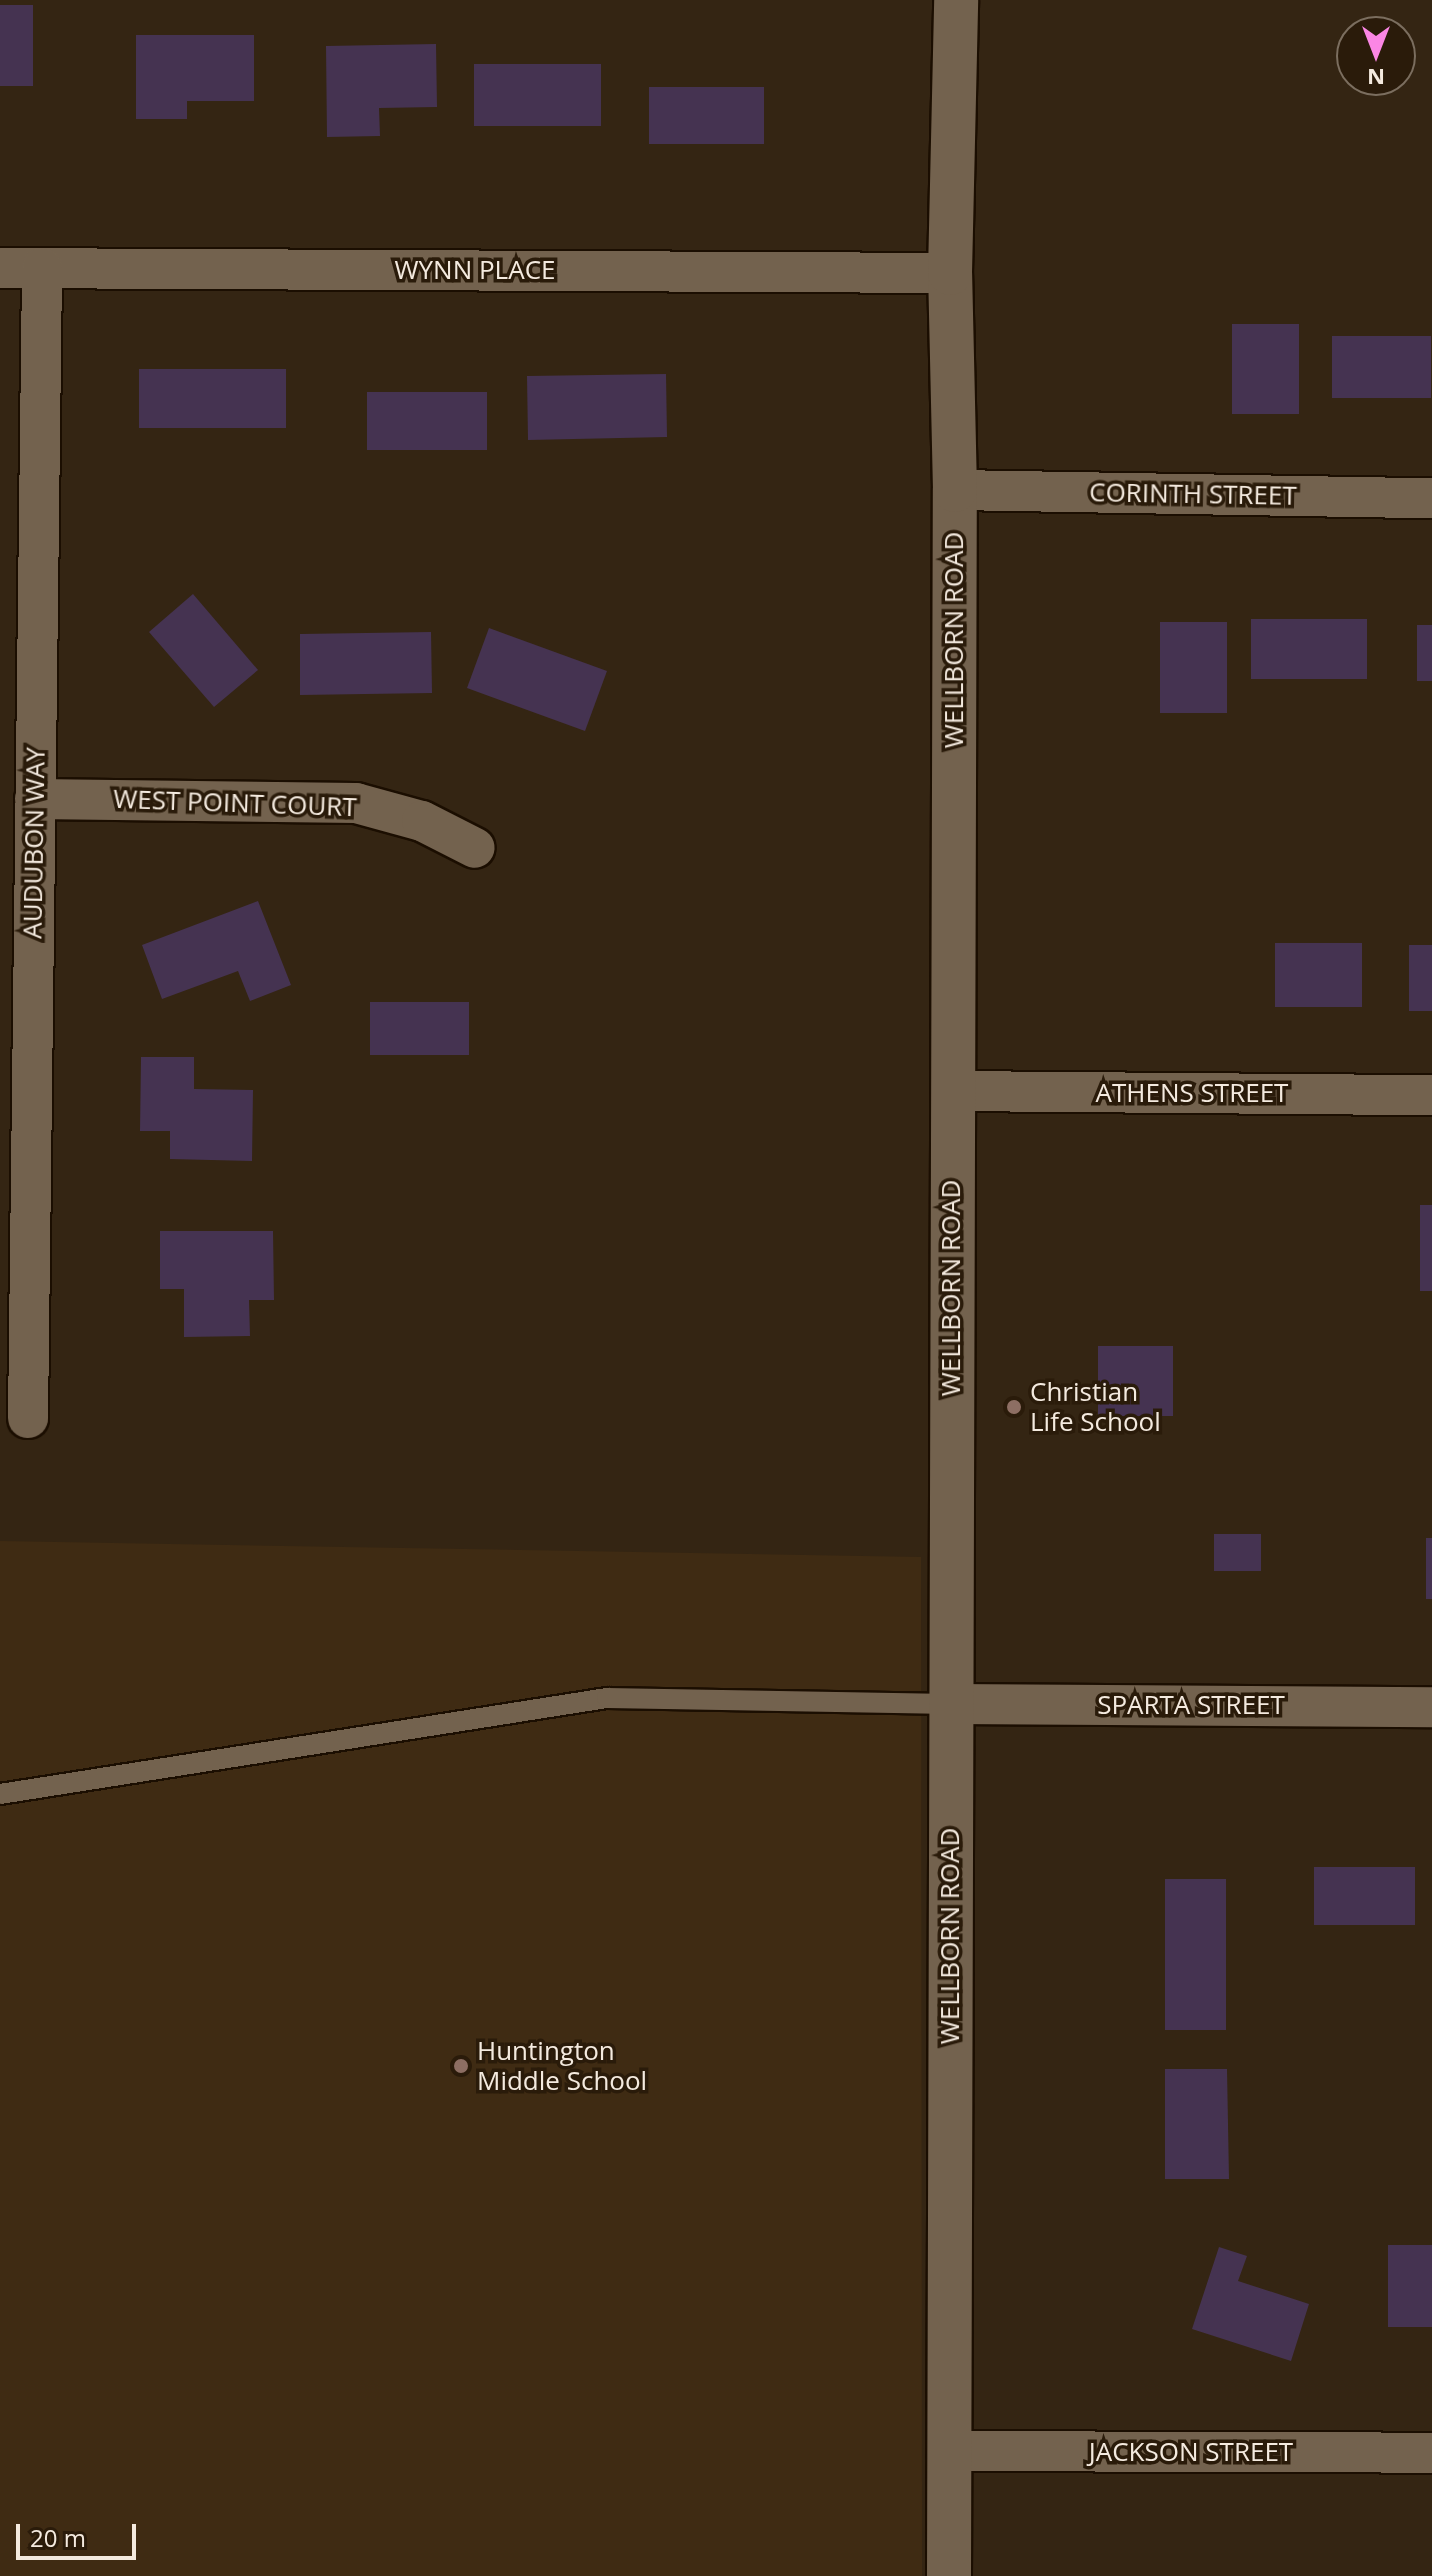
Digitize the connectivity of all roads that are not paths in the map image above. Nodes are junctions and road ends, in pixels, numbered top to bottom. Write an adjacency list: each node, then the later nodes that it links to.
1 (956, 0): 4 (street, WELLBORN ROAD)
2 (0, 268): 3 (street, WYNN PLACE)
3 (42, 268): 4 (street, WYNN PLACE); 7 (street, AUDUBON WAY)
4 (950, 273): 5 (street, WELLBORN ROAD)
5 (955, 490): 6 (street, CORINTH STREET); 9 (street, WELLBORN ROAD)
6 (1432, 498)
7 (35, 799): 8 (street, WEST POINT COURT); 11 (street, AUDUBON WAY)
8 (475, 848)
9 (952, 1091): 10 (street, ATHENS STREET); 12 (street, WELLBORN ROAD)
10 (1432, 1095)
11 (28, 1418)
12 (951, 1704): 13 (street, SPARTA STREET); 14 (lane); 15 (street, WELLBORN ROAD)
13 (1432, 1707)
14 (0, 1794)
15 (949, 2451): 16 (street, JACKSON STREET); 17 (street, WELLBORN ROAD)
16 (1432, 2453)
17 (949, 2576)

